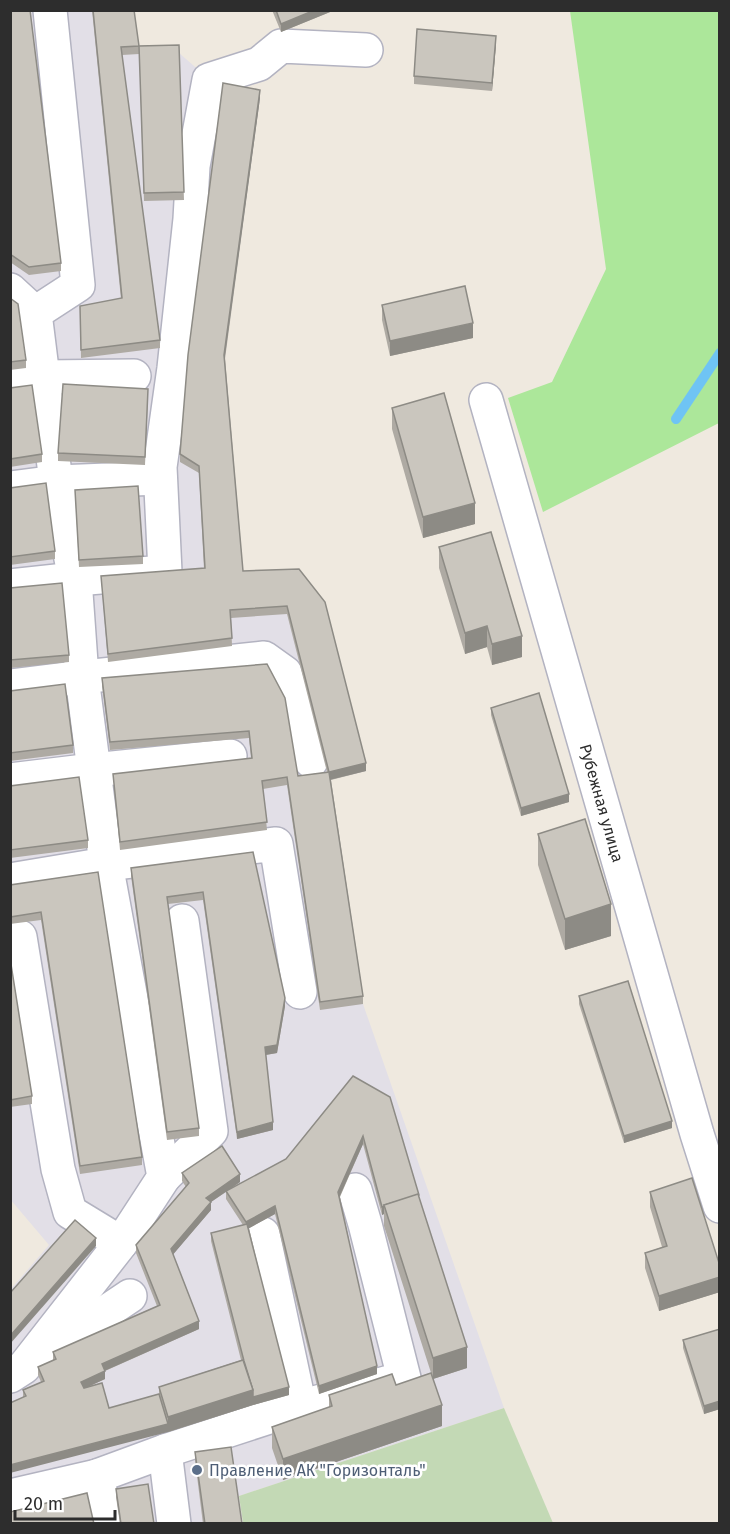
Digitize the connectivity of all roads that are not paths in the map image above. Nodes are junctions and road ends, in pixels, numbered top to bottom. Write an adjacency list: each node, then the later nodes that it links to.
1 (50, 10): 4 (street)
2 (366, 51): 9 (street)
3 (10, 290): 4 (street)
4 (34, 313): 6 (street)
5 (134, 376): 6 (street)
6 (42, 378): 7 (street); 10 (street)
7 (10, 383)
8 (486, 400): 27 (street, Рубежная улица)
9 (160, 478): 10 (street); 12 (street)
10 (56, 482): 11 (street); 12 (street)
11 (10, 488)
12 (75, 579): 13 (street); 14 (street)
13 (10, 585)
14 (82, 677): 15 (street); 17 (street); 18 (street)
15 (10, 686)
16 (230, 756): 18 (street)
17 (311, 760)
18 (93, 770): 19 (street); 20 (street)
19 (10, 780)
20 (106, 864): 21 (street); 24 (street); 25 (street)
21 (10, 880)
22 (183, 921): 25 (street)
23 (20, 937): 29 (street)
24 (300, 992)
25 (164, 1177): 29 (street)
26 (355, 1190): 32 (street)
27 (720, 1206)
28 (263, 1234): 32 (street)
29 (121, 1243): 31 (street)
30 (130, 1296): 31 (street)
31 (17, 1371)
32 (300, 1407): 33 (street)
33 (165, 1452): 34 (street); 37 (street)
34 (97, 1476): 35 (street); 36 (street)
35 (10, 1496)
36 (107, 1524)
37 (174, 1524)

